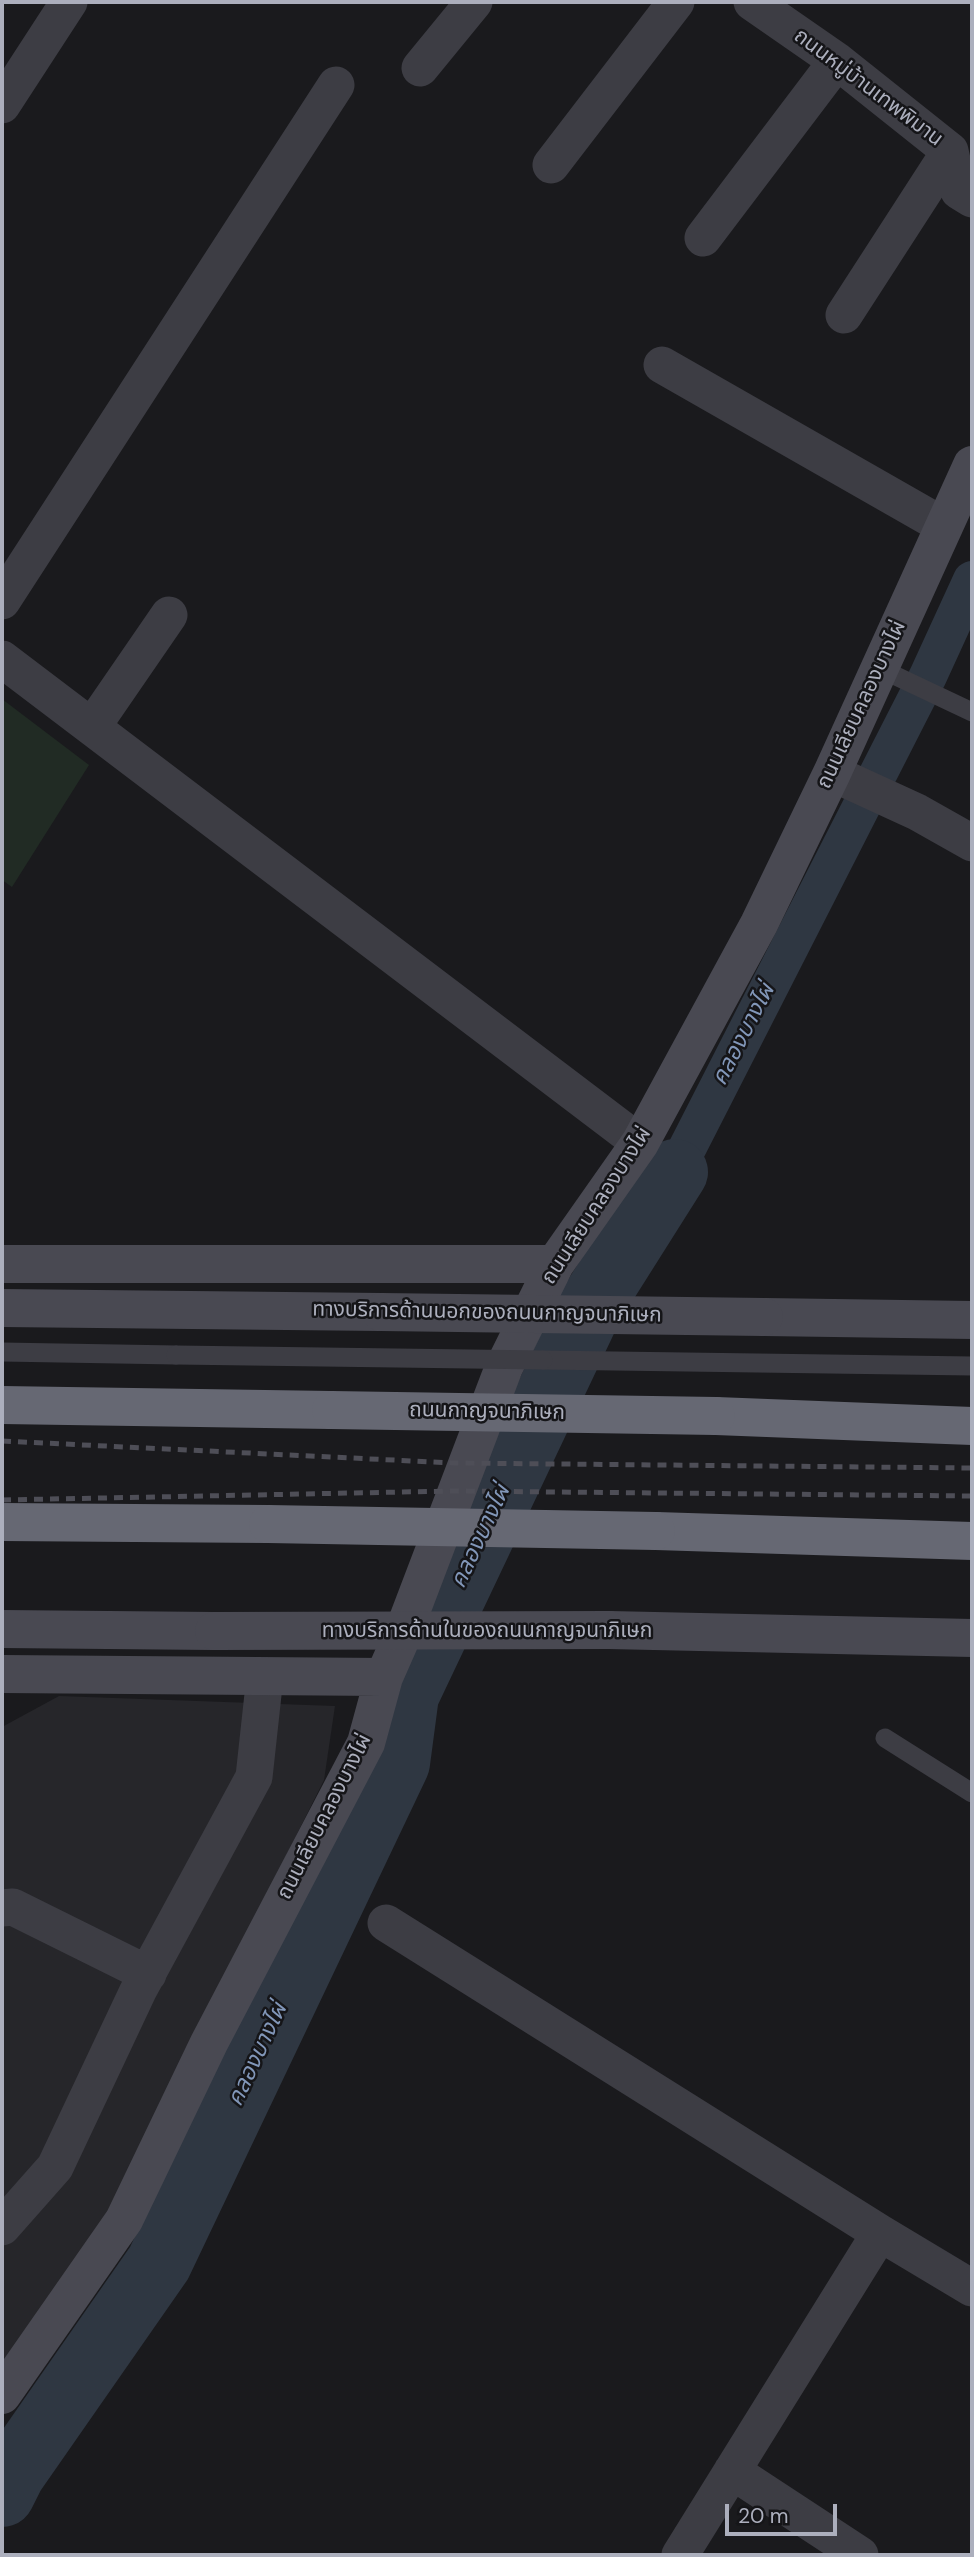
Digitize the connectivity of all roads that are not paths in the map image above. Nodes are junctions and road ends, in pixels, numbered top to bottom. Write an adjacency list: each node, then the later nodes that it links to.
1 (69, 2): 8 (street)
2 (474, 2): 6 (street)
3 (676, 2): 10 (street)
4 (752, 2): 5 (street, ถนนหมู่บ้านเทพพิมาน)
5 (837, 61): 9 (street, ถนนหมู่บ้านเทพพิมาน); 12 (street)
6 (420, 68)
7 (336, 85): 17 (street)
8 (2, 105)
9 (961, 149): 11 (street, ถนนหมู่บ้านเทพพิมาน); 13 (street)
10 (551, 165)
11 (972, 199)
12 (703, 238)
13 (844, 316)
14 (662, 366): 16 (street)
15 (972, 465): 16 (main road, ถนนเลียบคลองบางไผ่)
16 (944, 526): 20 (main road, ถนนเลียบคลองบางไผ่)
17 (2, 601)
18 (169, 615): 22 (street)
19 (2, 659): 22 (street)
20 (890, 673): 21 (lane); 23 (main road, ถนนเลียบคลองบางไผ่)
21 (972, 712)
22 (92, 727): 25 (street)
23 (840, 777): 24 (street); 25 (main road, ถนนเลียบคลองบางไผ่)
24 (972, 844)
25 (640, 1143): 27 (main road, ถนนเลียบคลองบางไผ่)
26 (2, 1264): 27 (main road)
27 (555, 1264): 40 (main road, ถนนเลียบคลองบางไผ่)
28 (2, 1308): 29 (main road, ทางบริการด้านนอกของถนนกาญจนาภิเษก, bridge)
29 (972, 1320)
30 (2, 1352): 31 (lane, bridge)
31 (972, 1366)
32 (2, 1405): 33 (highway, ถนนกาญจนาภิเษก, bridge)
33 (972, 1426)
34 (2, 1522): 35 (highway, bridge)
35 (972, 1541)
36 (2, 1629): 37 (main road, ทางบริการด้านในของถนนกาญจนาภิเษก, bridge)
37 (972, 1638)
38 (2, 1674): 39 (main road)
39 (265, 1676): 40 (main road); 45 (street)
40 (384, 1677): 49 (main road, ถนนเลียบคลองบางไผ่)
41 (885, 1738): 42 (lane)
42 (972, 1793)
43 (2, 1908): 45 (street)
44 (386, 1923): 47 (street)
45 (148, 1974): 46 (street)
46 (2, 2227)
47 (880, 2233): 48 (street); 50 (street)
48 (972, 2288)
49 (2, 2395)
50 (732, 2471): 51 (street); 52 (street)
51 (680, 2555)
52 (860, 2555)

